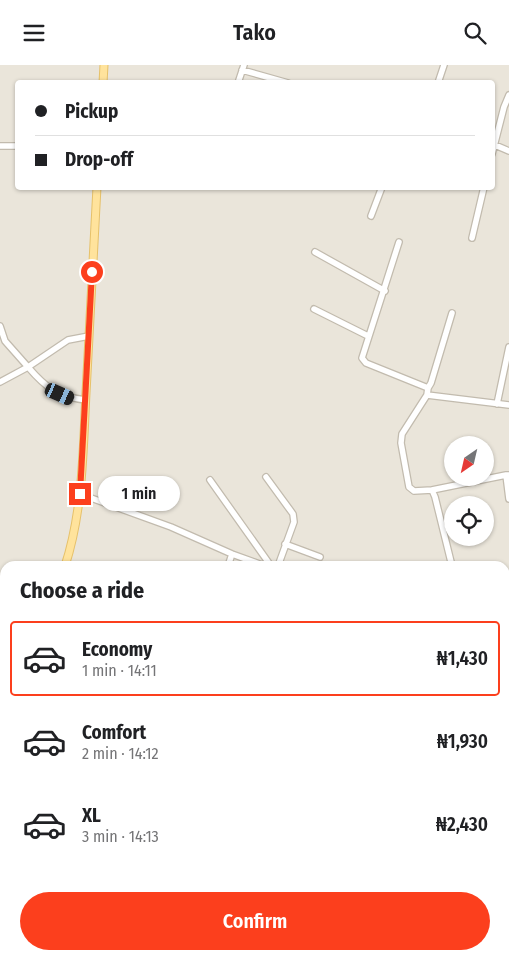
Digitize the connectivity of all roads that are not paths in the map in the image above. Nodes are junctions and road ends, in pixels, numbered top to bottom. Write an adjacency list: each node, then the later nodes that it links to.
1 (104, 65): 4 (main road)
2 (444, 65): 7 (street)
3 (243, 68): 5 (street); 6 (street)
4 (103, 80)
5 (239, 80)
6 (279, 80)
7 (439, 80)
8 (509, 95): 9 (street)
9 (495, 145): 12 (street)
10 (0, 146): 11 (street)
11 (15, 146)
12 (509, 151)
13 (97, 190): 24 (main road)
14 (381, 190): 16 (street)
15 (483, 190): 17 (street)
16 (371, 216)
17 (472, 238)
18 (399, 243): 20 (street)
19 (315, 252): 20 (street)
20 (384, 291): 25 (street)
21 (314, 309): 25 (street)
22 (452, 313): 29 (street)
23 (0, 326): 27 (street)
24 (89, 336): 27 (street); 30 (main road)
25 (368, 336): 29 (street)
26 (509, 347): 31 (street)
27 (28, 367): 28 (street); 30 (street)
28 (0, 382)
29 (428, 392): 31 (street); 36 (street)
30 (86, 400): 37 (main road)
31 (497, 404): 32 (street)
32 (509, 405)
33 (508, 475): 36 (street); 38 (street)
34 (266, 477): 39 (street)
35 (210, 480): 45 (street)
36 (432, 490): 47 (street)
37 (80, 494): 40 (street); 42 (main road)
38 (509, 499)
39 (285, 543): 41 (street); 46 (street)
40 (232, 554): 43 (street); 44 (street)
41 (320, 557)
42 (66, 561)
43 (230, 561)
44 (251, 561)
45 (267, 561)
46 (280, 561)
47 (451, 561)

